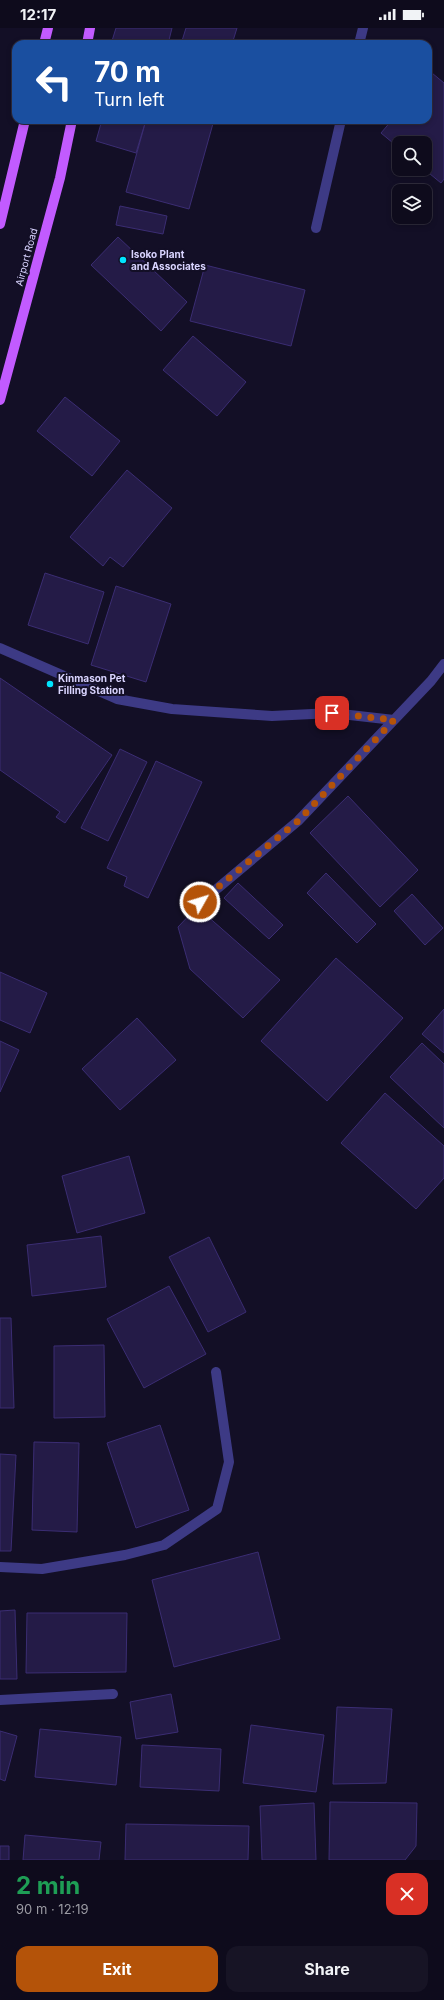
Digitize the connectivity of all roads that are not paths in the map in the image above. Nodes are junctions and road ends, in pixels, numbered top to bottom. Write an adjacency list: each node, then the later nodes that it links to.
1 (48, 28): 4 (main road)
2 (90, 28): 5 (main road)
3 (363, 28): 6 (street)
4 (45, 40)
5 (88, 40)
6 (360, 40)
7 (24, 124): 10 (main road)
8 (71, 124): 12 (main road, Airport Road)
9 (340, 124): 11 (street)
10 (0, 224)
11 (316, 228)
12 (0, 400)
13 (0, 648): 15 (street)
14 (444, 664): 15 (street)
15 (394, 720): 16 (street)
16 (200, 902)
17 (216, 1372): 18 (street)
18 (0, 1567)
19 (113, 1694): 20 (street)
20 (0, 1700)

